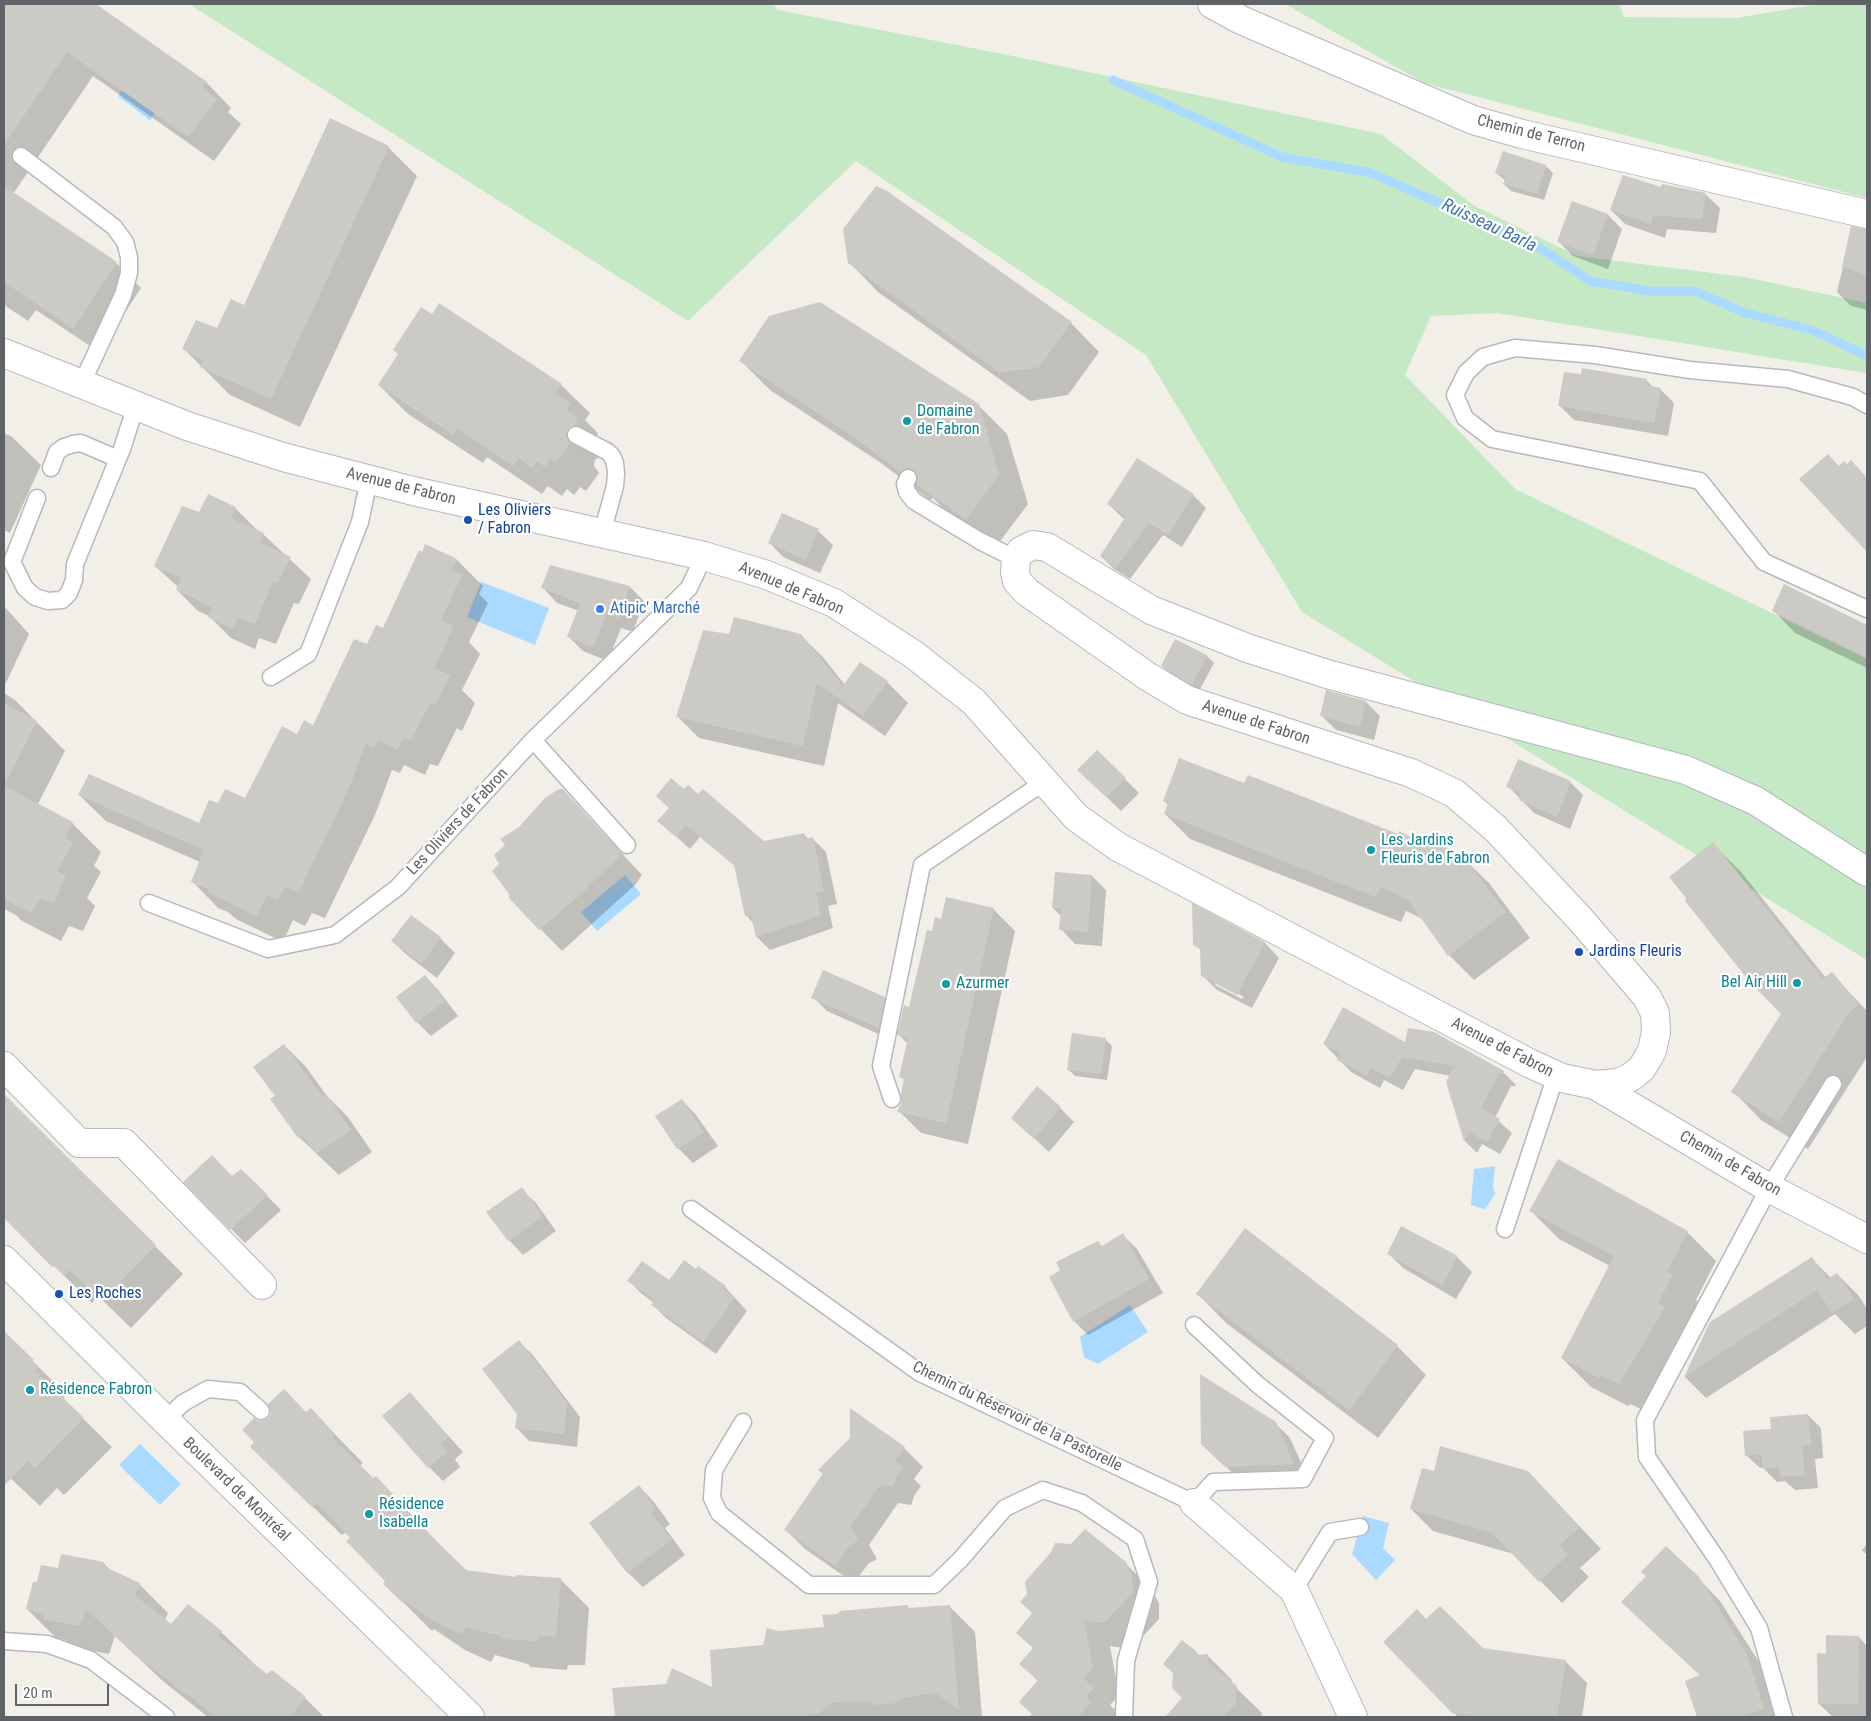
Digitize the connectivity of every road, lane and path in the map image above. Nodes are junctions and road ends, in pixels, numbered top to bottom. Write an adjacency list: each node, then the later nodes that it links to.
1 (1212, 4): 3 (street, Chemin de Terron)
2 (21, 156): 5 (lane)
3 (1867, 214)
4 (4, 353): 5 (street, Avenue de Fabron)
5 (82, 383): 6 (street, Avenue de Fabron)
6 (136, 405): 9 (lane); 12 (street, Avenue de Fabron)
7 (1867, 405): 17 (lane)
8 (576, 435): 14 (lane)
9 (118, 459): 10 (lane); 13 (lane)
10 (51, 468)
11 (908, 478): 16 (lane)
12 (369, 479): 14 (street, Avenue de Fabron); 18 (lane)
13 (37, 498)
14 (602, 533): 15 (street, Avenue de Fabron)
15 (704, 556): 19 (lane, Les Oliviers de Fabron); 20 (street, Avenue de Fabron)
16 (1016, 558): 22 (street); 27 (street, Avenue de Fabron)
17 (1867, 609)
18 (271, 677)
19 (533, 740): 21 (lane); 23 (lane, Les Oliviers de Fabron)
20 (1044, 782): 25 (street, Avenue de Fabron); 28 (lane)
21 (628, 845)
22 (1867, 872)
23 (149, 903)
24 (4, 1066): 34 (street)
25 (1556, 1075): 27 (street, Avenue de Fabron); 31 (lane)
26 (1832, 1084): 29 (lane)
27 (1595, 1085): 29 (street, Chemin de Fabron)
28 (892, 1099)
29 (1769, 1188): 32 (street, Chemin de Fabron); 47 (lane)
30 (690, 1208): 39 (lane, Chemin du Réservoir de la Pastorelle)
31 (1505, 1229)
32 (1867, 1239)
33 (4, 1260): 37 (street, Boulevard de Montréal)
34 (262, 1284)
35 (1194, 1325): 39 (lane)
36 (261, 1411): 37 (lane)
37 (165, 1420): 44 (street, Boulevard de Montréal)
38 (743, 1422): 45 (lane)
39 (1194, 1503): 41 (street, Chemin du Réservoir de la Pastorelle)
40 (1360, 1526): 41 (lane)
41 (1294, 1590): 46 (street)
42 (4, 1641): 43 (lane)
43 (166, 1717)
44 (470, 1717)
45 (1124, 1717)
46 (1353, 1717)
47 (1784, 1717)

